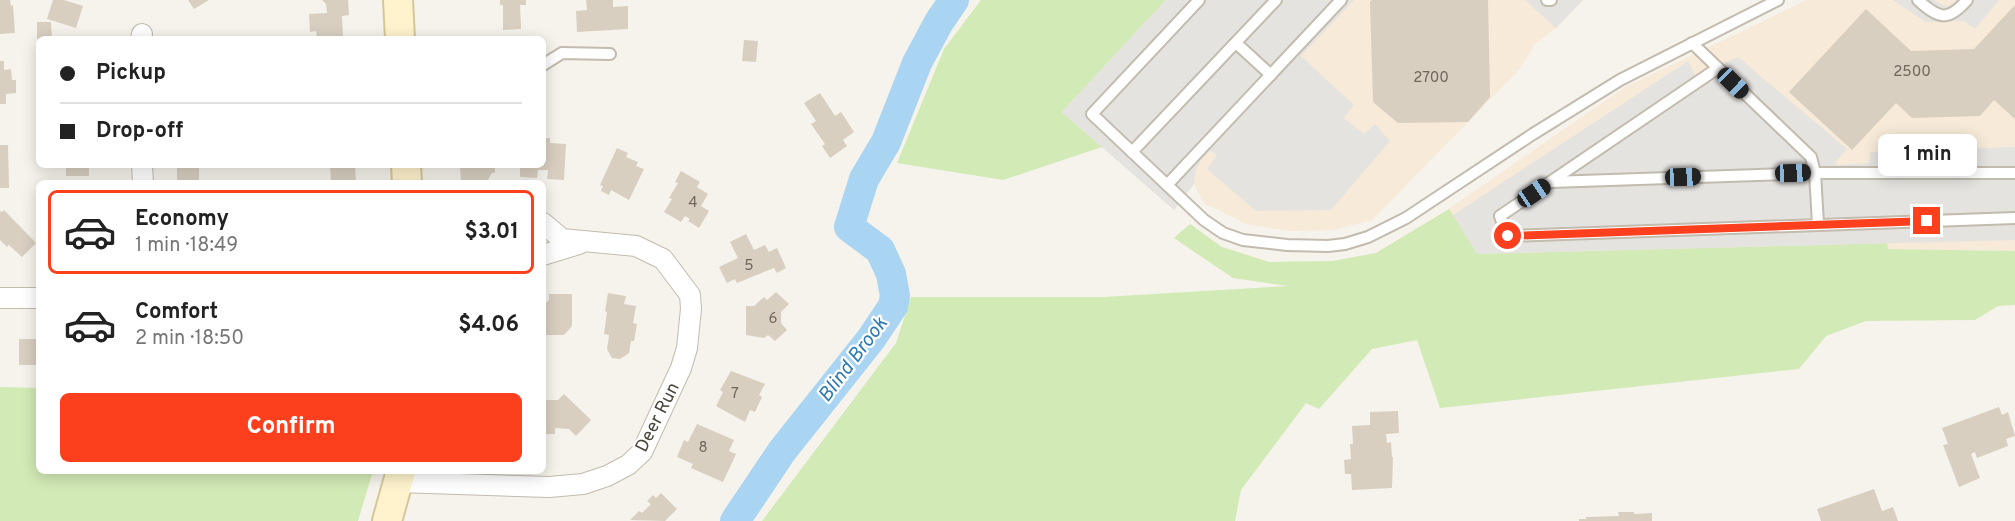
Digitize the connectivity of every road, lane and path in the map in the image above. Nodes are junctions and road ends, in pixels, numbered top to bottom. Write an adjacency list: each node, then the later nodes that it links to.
1 (398, 0): 8 (street)
2 (1199, 0): 15 (lane)
3 (1276, 0): 9 (lane)
4 (1341, 0): 14 (lane)
5 (1778, 0): 10 (lane)
6 (1918, 0): 7 (lane)
7 (1967, 0)
8 (400, 36)
9 (1236, 43): 14 (lane); 15 (lane)
10 (1692, 43): 13 (lane); 19 (lane)
11 (610, 54): 12 (lane)
12 (546, 63)
13 (1718, 68): 16 (lane); 18 (lane)
14 (1271, 75): 19 (lane)
15 (1132, 152): 19 (lane)
16 (1815, 172): 17 (lane); 18 (lane); 21 (lane)
17 (2015, 173)
18 (1551, 182): 21 (lane)
19 (1167, 185)
20 (2015, 218): 21 (lane)
21 (1818, 224)
22 (546, 226): 23 (street, Deer Run)
23 (584, 242): 24 (street, Deer Run); 27 (street, Deer Run)
24 (546, 254)
25 (0, 298): 26 (street)
26 (36, 298)
27 (399, 476): 28 (street)
28 (387, 521)

